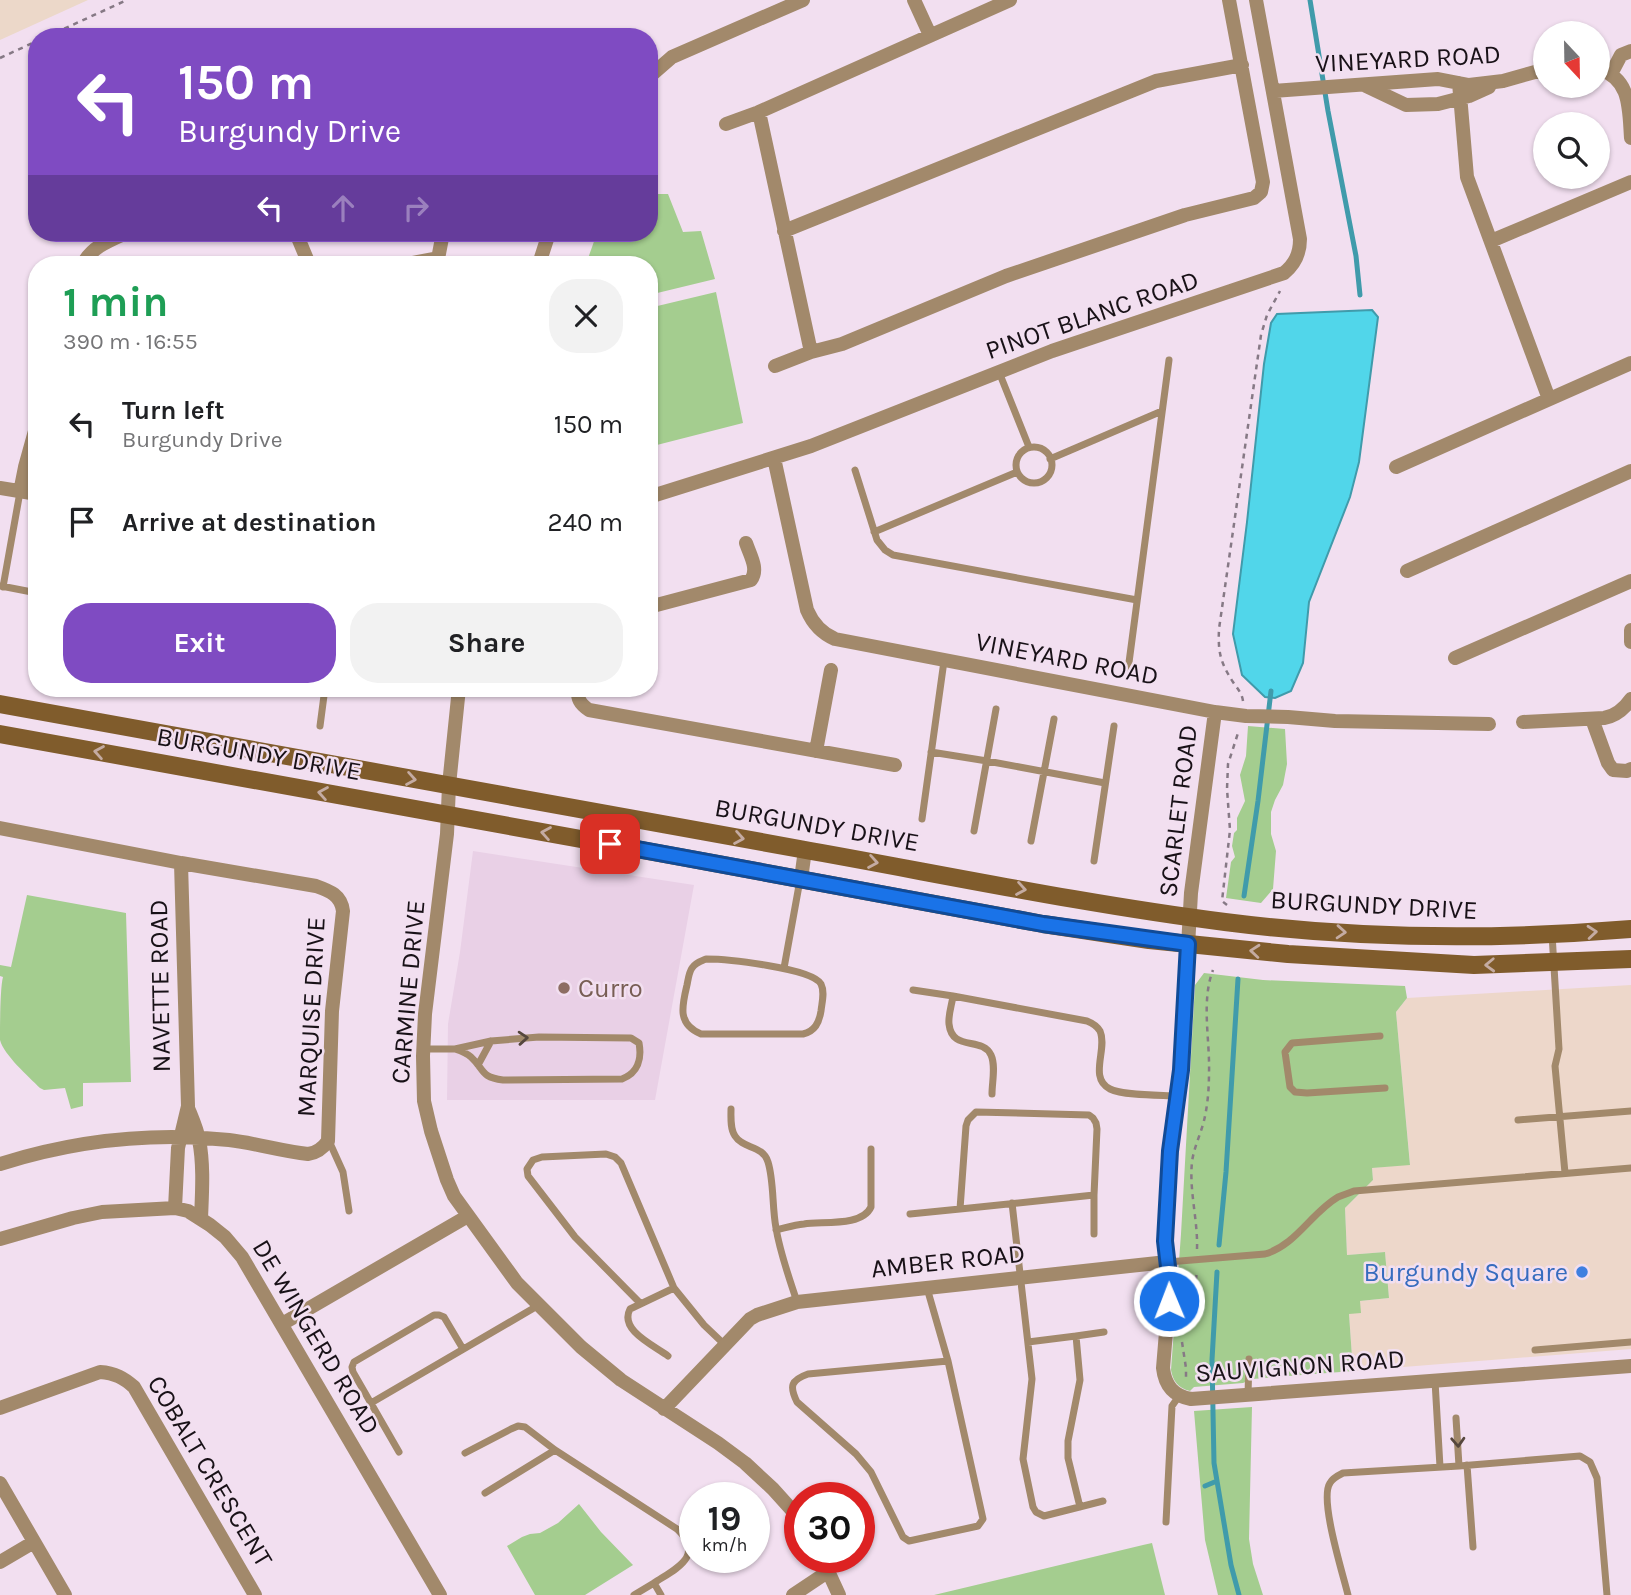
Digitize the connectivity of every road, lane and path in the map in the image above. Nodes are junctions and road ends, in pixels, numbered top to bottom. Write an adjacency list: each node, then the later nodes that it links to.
1 (127, 0): 7 (path)
2 (803, 0): 14 (street)
3 (914, 0): 8 (street)
4 (1010, 0): 8 (street)
5 (1229, 0): 12 (street)
6 (1256, 0): 18 (street, PINOT BLANC ROAD)
7 (66, 28)
8 (930, 35): 20 (street)
9 (28, 45): 11 (path)
10 (1631, 51): 13 (street)
11 (0, 58)
12 (1242, 65): 24 (street); 29 (street)
13 (1610, 65)
14 (658, 69)
15 (1533, 73): 19 (street, VINEYARD ROAD)
16 (1610, 75): 22 (street)
17 (1356, 85): 18 (street, VINEYARD ROAD); 19 (street, VINEYARD ROAD); 19 (street)
18 (1273, 91): 33 (street, PINOT BLANC ROAD)
19 (1460, 91): 25 (street)
20 (759, 112): 21 (street); 24 (street)
21 (726, 124)
22 (1631, 138)
23 (1631, 182): 25 (street)
24 (784, 231): 29 (street)
25 (1491, 241): 34 (street)
26 (107, 242): 27 (street)
27 (88, 256)
28 (1281, 288): 69 (path)
29 (811, 352): 32 (street)
30 (1169, 359): 35 (lane)
31 (1631, 363): 34 (street)
32 (775, 366)
33 (999, 372): 36 (lane); 38 (street, PINOT BLANC ROAD)
34 (1549, 399): 40 (street)
35 (1162, 411): 39 (lane); 54 (lane)
36 (1029, 447): 39 (lane); 43 (lane)
37 (28, 454): 45 (street)
38 (774, 458): 47 (street, PINOT BLANC ROAD); 59 (street, VINEYARD ROAD)
39 (1050, 459): 43 (lane)
40 (1396, 467)
41 (855, 470): 48 (lane)
42 (1631, 471): 50 (street)
43 (1017, 472): 48 (lane)
44 (0, 488): 45 (street)
45 (20, 492): 46 (street); 52 (lane)
46 (28, 493)
47 (658, 494)
48 (874, 532): 54 (lane)
49 (746, 543): 55 (street)
50 (1406, 571)
51 (1631, 581): 58 (street)
52 (2, 587): 53 (lane)
53 (28, 591)
54 (1137, 600): 61 (lane)
55 (658, 605)
56 (1631, 630): 57 (street)
57 (1631, 642)
58 (1455, 658)
59 (944, 661): 68 (street, VINEYARD ROAD); 78 (lane)
60 (831, 670): 77 (street)
61 (1128, 670)
62 (324, 697): 74 (lane)
63 (458, 697): 84 (street, CARMINE DRIVE)
64 (577, 697): 77 (street)
65 (1631, 699): 71 (street)
66 (0, 704): 84 (main road, BURGUNDY DRIVE, one-way to 84)
67 (996, 709): 79 (lane)
68 (1215, 712): 69 (street, VINEYARD ROAD); 95 (street, SCARLET ROAD)
69 (1243, 715): 73 (street, VINEYARD ROAD); 94 (path)
70 (1054, 719): 82 (lane)
71 (1592, 719): 72 (street); 81 (street)
72 (1523, 722)
73 (1489, 724)
74 (320, 726)
75 (1114, 726): 83 (lane)
76 (0, 734): 85 (main road, BURGUNDY DRIVE, one-way to 76)
77 (817, 751): 80 (street)
78 (931, 752): 79 (lane); 86 (lane)
79 (987, 761): 82 (lane); 88 (lane)
80 (895, 765)
81 (1631, 769)
82 (1044, 772): 83 (lane); 89 (lane)
83 (1105, 783): 91 (lane)
84 (449, 785): 85 (street, CARMINE DRIVE); 90 (main road, BURGUNDY DRIVE, one-way to 90)
85 (448, 816): 93 (main road, BURGUNDY DRIVE, one-way to 85); 107 (street, CARMINE DRIVE)
86 (922, 819)
87 (0, 828): 92 (street, MARQUISE DRIVE)
88 (974, 831)
89 (1031, 841)
90 (805, 850): 93 (street); 95 (main road, BURGUNDY DRIVE, one-way to 95)
91 (1094, 861)
92 (181, 863): 113 (street, NAVETTE ROAD); 120 (street, MARQUISE DRIVE)
93 (801, 879): 98 (main road, BURGUNDY DRIVE); 101 (lane)
94 (1227, 912)
95 (1190, 917): 97 (main road, BURGUNDY DRIVE, one-way to 97); 98 (street, SCARLET ROAD)
96 (1631, 929): 97 (main road, BURGUNDY DRIVE, one-way to 96)
97 (1552, 933): 100 (lane)
98 (1188, 944): 100 (main road, BURGUNDY DRIVE, one-way to 98); 112 (street, SAUVIGNON ROAD)
99 (1631, 959): 100 (main road, BURGUNDY DRIVE)
100 (1553, 963): 116 (lane)
101 (784, 968): 101 (lane)
102 (1213, 970): 136 (path)
103 (913, 990): 104 (lane)
104 (953, 996): 111 (lane); 112 (lane)
105 (1380, 1036): 110 (lane)
106 (491, 1041): 108 (lane); 109 (lane); 109 (lane, one-way to 109)
107 (423, 1049): 108 (lane); 131 (street, CARMINE DRIVE)
108 (455, 1049): 109 (lane)
109 (478, 1065)
110 (1385, 1088)
111 (992, 1094)
112 (1177, 1096): 137 (street, SAUVIGNON ROAD)
113 (188, 1106): 118 (street, NAVETTE ROAD); 119 (street, NAVETTE ROAD)
114 (731, 1109): 133 (lane)
115 (1631, 1111): 116 (lane)
116 (1559, 1117): 117 (lane); 124 (lane)
117 (1518, 1120)
118 (180, 1138): 119 (street, MARQUISE DRIVE); 122 (street, MARQUISE DRIVE); 127 (street)
119 (199, 1138): 120 (street, MARQUISE DRIVE); 132 (street)
120 (328, 1140): 129 (lane)
121 (871, 1149): 133 (lane)
122 (1, 1161)
123 (1631, 1168): 124 (lane)
124 (1564, 1173): 137 (lane, AMBER ROAD)
125 (1094, 1195): 126 (lane); 128 (lane); 134 (lane)
126 (1012, 1203): 128 (lane); 139 (lane)
127 (175, 1208): 132 (street, DE WINGERD ROAD); 135 (street, DE WINGERD ROAD)
128 (960, 1209): 130 (lane)
129 (349, 1211)
130 (910, 1214)
131 (468, 1216): 144 (street, CARMINE DRIVE); 146 (street)
132 (201, 1219): 146 (street, DE WINGERD ROAD)
133 (776, 1230): 142 (lane)
134 (1094, 1234)
135 (0, 1239)
136 (1197, 1249)
137 (1167, 1262): 139 (street, AMBER ROAD); 161 (street, SAUVIGNON ROAD)
138 (1197, 1270): 145 (path)
139 (1021, 1278): 141 (street, AMBER ROAD); 150 (lane)
140 (674, 1288): 143 (lane); 143 (lane); 152 (lane)
141 (928, 1288): 142 (street, AMBER ROAD); 157 (lane)
142 (797, 1302): 152 (street, AMBER ROAD)
143 (640, 1303): 155 (lane)
144 (539, 1306): 153 (lane); 164 (street, CARMINE DRIVE)
145 (1183, 1323)
146 (282, 1324): 185 (street, DE WINGERD ROAD)
147 (1104, 1332): 148 (lane)
148 (1076, 1336): 150 (lane); 175 (lane)
149 (1181, 1339): 161 (path)
150 (1028, 1342): 175 (lane)
151 (1631, 1342): 154 (lane)
152 (725, 1345): 164 (street, AMBER ROAD)
153 (463, 1349): 162 (lane); 162 (lane)
154 (1535, 1350)
155 (668, 1356)
156 (1249, 1359): 160 (lane)
157 (948, 1361): 157 (lane)
158 (1631, 1366): 159 (street, SAUVIGNON ROAD)
159 (1435, 1381): 160 (street, SAUVIGNON ROAD); 170 (lane)
160 (1246, 1396): 161 (street, SAUVIGNON ROAD)
161 (1185, 1398): 176 (lane)
162 (371, 1403): 167 (lane)
163 (0, 1408): 184 (street, COBALT CRESCENT)
164 (664, 1409): 173 (street, CARMINE DRIVE)
165 (1456, 1419): 169 (lane, one-way to 169)
166 (555, 1450): 168 (lane); 172 (lane); 182 (lane)
167 (399, 1452)
168 (465, 1453)
169 (1463, 1465): 170 (lane); 178 (lane); 191 (lane)
170 (1440, 1467): 190 (lane)
171 (0, 1483): 177 (street)
172 (485, 1493)
173 (784, 1501)
174 (1104, 1502): 175 (lane)
175 (1080, 1507)
176 (1167, 1522)
177 (34, 1542): 179 (street); 183 (street)
178 (1473, 1547)
179 (0, 1562)
180 (816, 1573): 188 (street)
181 (829, 1573): 189 (street)
182 (653, 1583): 186 (lane); 187 (lane)
183 (65, 1595)
184 (255, 1595)
185 (440, 1595)
186 (634, 1595)
187 (661, 1595)
188 (793, 1595)
189 (839, 1595)
190 (1348, 1595)
191 (1606, 1595)

